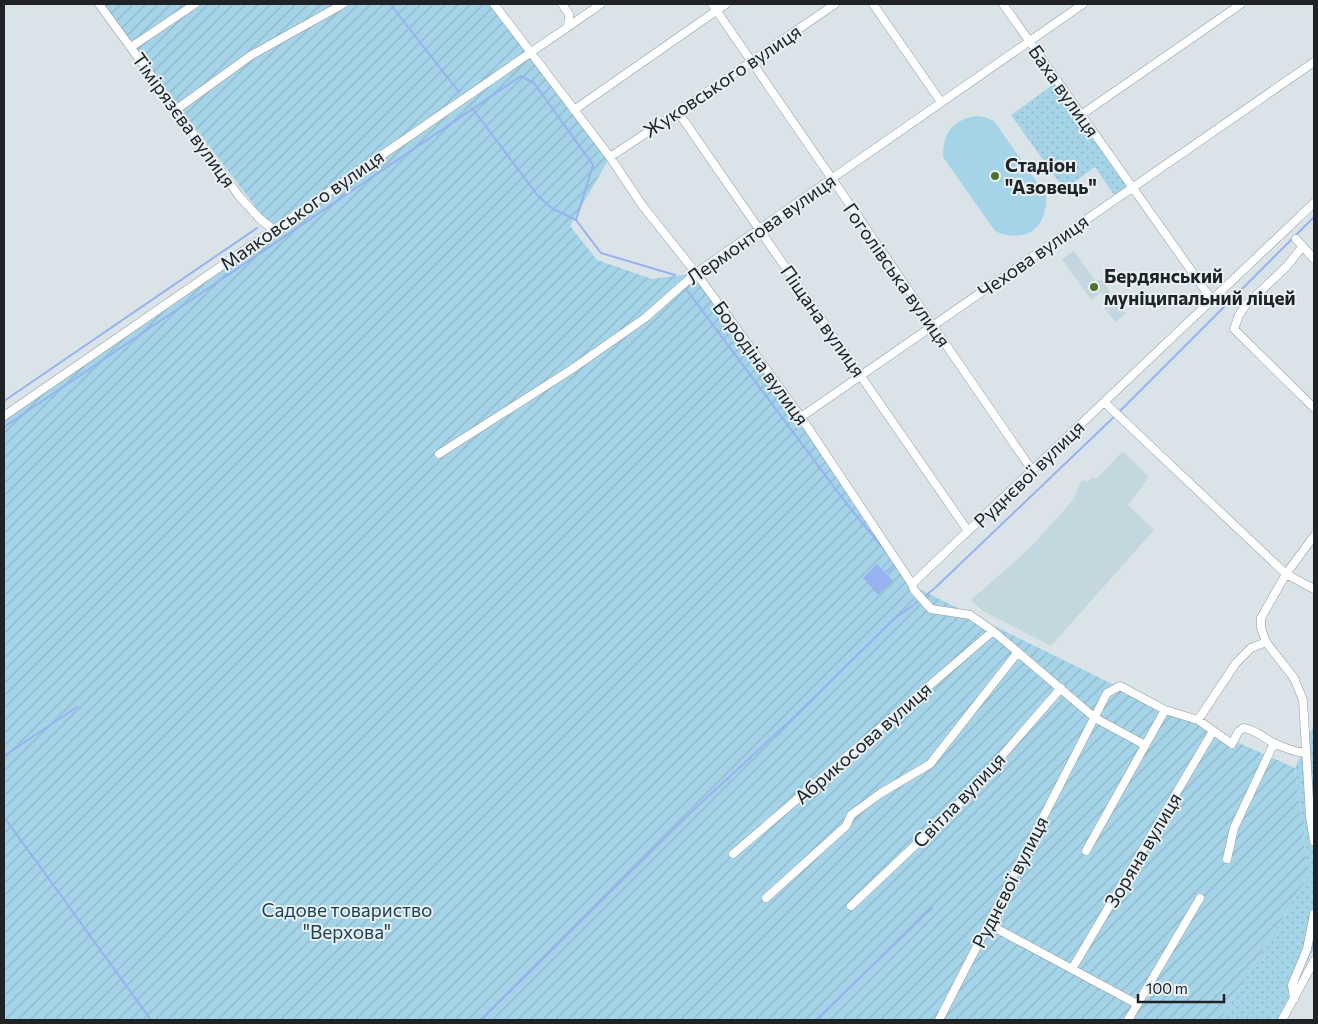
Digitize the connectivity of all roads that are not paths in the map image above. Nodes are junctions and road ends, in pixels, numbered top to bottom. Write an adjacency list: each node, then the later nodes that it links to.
1 (99, 4): 16 (street, Тімірязєва вулиця)
2 (194, 4): 16 (street)
3 (343, 4): 21 (street)
4 (494, 4): 17 (street, Бородіна вулиця)
5 (562, 4): 14 (street)
6 (601, 4): 14 (street, Маяковського вулиця)
7 (726, 4): 13 (street)
8 (835, 4): 18 (street, Жуковського вулиця)
9 (873, 4): 20 (street)
10 (1003, 4): 15 (street, Баха вулиця)
11 (1083, 4): 15 (street, Лермонтова вулиця)
12 (1241, 4): 24 (street)
13 (714, 7): 18 (street, Гоголівська вулиця); 22 (street)
14 (568, 26): 17 (street, Маяковського вулиця)
15 (1030, 41): 20 (street, Лермонтова вулиця); 24 (street, Баха вулиця)
16 (131, 47): 21 (street, Тімірязєва вулиця)
17 (530, 52): 22 (street, Бородіна вулиця); 30 (street, Маяковського вулиця)
18 (751, 62): 23 (street, Жуковського вулиця); 26 (street, Гоголівська вулиця)
19 (1314, 62): 27 (street, Чехова вулиця)
20 (942, 102): 26 (street, Лермонтова вулиця)
21 (177, 108): 30 (street, Тімірязєва вулиця)
22 (574, 110): 25 (street, Бородіна вулиця)
23 (678, 112): 25 (street, Жуковського вулиця); 29 (street, Піщана вулиця)
24 (1081, 115): 27 (street, Баха вулиця)
25 (610, 157): 34 (street, Бородіна вулиця)
26 (831, 179): 29 (street, Лермонтова вулиця); 36 (street, Гоголівська вулиця)
27 (1132, 187): 35 (street, Баха вулиця); 36 (street, Чехова вулиця)
28 (1314, 203): 35 (street, Руднєвої вулиця)
29 (760, 229): 34 (street, Лермонтова вулиця); 37 (street, Піщана вулиця)
30 (274, 230): 40 (street, Маяковського вулиця)
31 (1296, 239): 32 (street)
32 (1302, 247): 33 (street); 39 (street)
33 (1314, 259)
34 (696, 273): 41 (street, Бородіна вулиця); 42 (street, Лермонтова вулиця)
35 (1212, 300): 38 (street, Руднєвої вулиця)
36 (932, 326): 37 (street, Чехова вулиця); 43 (street, Гоголівська вулиця)
37 (861, 376): 41 (street, Чехова вулиця); 44 (street, Піщана вулиця)
38 (1104, 402): 43 (street, Руднєвої вулиця); 46 (street)
39 (1314, 408)
40 (4, 416)
41 (801, 417): 47 (street, Бородіна вулиця)
42 (439, 454)
43 (1032, 470): 44 (street, Руднєвої вулиця)
44 (968, 531): 47 (street, Руднєвої вулиця)
45 (1314, 536): 46 (street)
46 (1286, 574): 48 (street); 50 (street)
47 (914, 587): 49 (street)
48 (1314, 589)
49 (994, 631): 51 (street); 62 (street, Абрикосова вулиця)
50 (1266, 642): 55 (street); 59 (street)
51 (1018, 652): 52 (street); 64 (street)
52 (1061, 688): 54 (street); 66 (street, Світла вулиця)
53 (1165, 710): 54 (street, Руднєвої вулиця); 55 (street, Руднєвої вулиця); 58 (street)
54 (1095, 718): 58 (street); 68 (street, Руднєвої вулиця)
55 (1198, 720): 56 (street, Руднєвої вулиця)
56 (1214, 731): 57 (street, Руднєвої вулиця); 70 (street, Зоряна вулиця)
57 (1274, 743): 59 (street, Руднєвої вулиця); 63 (street)
58 (1145, 745): 61 (street)
59 (1306, 753): 60 (street)
60 (1314, 841)
61 (1086, 851)
62 (734, 854)
63 (1227, 859)
64 (766, 898)
65 (1200, 898): 72 (street)
66 (850, 906)
67 (1314, 914): 71 (street)
68 (988, 924): 70 (street); 73 (street, Руднєвої вулиця)
69 (1314, 961): 71 (street)
70 (1072, 969): 72 (street)
71 (1294, 999): 75 (street)
72 (1137, 1004): 74 (street)
73 (939, 1020)
74 (1128, 1020)
75 (1282, 1020)

